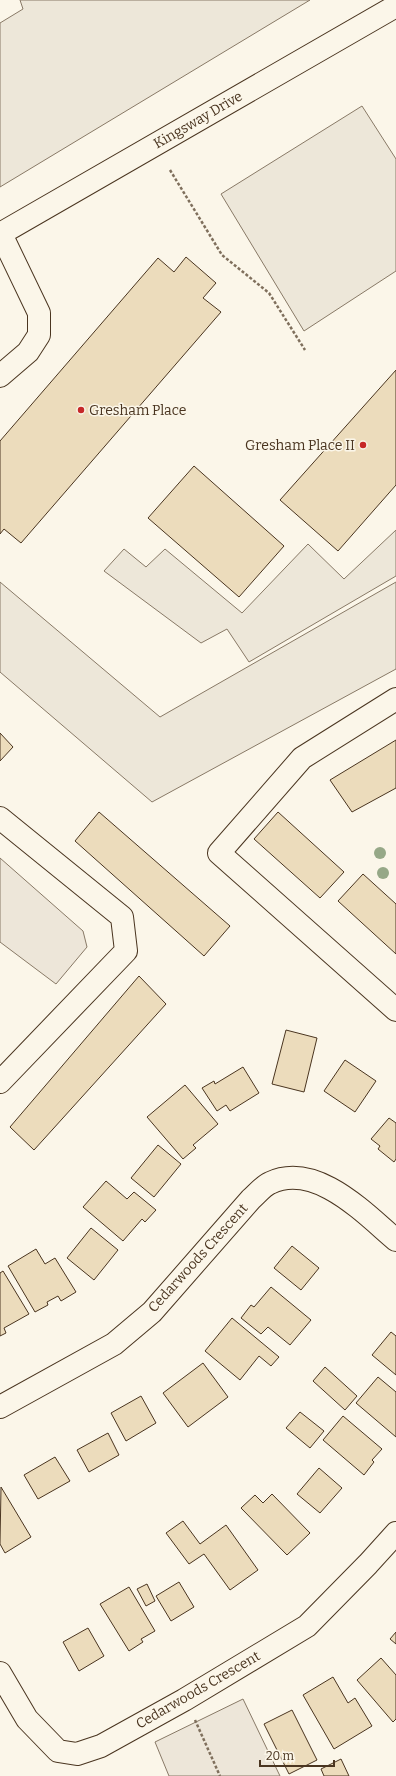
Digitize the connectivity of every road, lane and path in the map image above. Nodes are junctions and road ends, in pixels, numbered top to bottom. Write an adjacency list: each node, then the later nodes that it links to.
1 (393, 14): 3 (street, Kingsway Drive)
2 (170, 170): 4 (path)
3 (0, 234): 5 (street)
4 (305, 350)
5 (0, 376)
6 (396, 699): 8 (street)
7 (0, 818): 9 (street)
8 (396, 1010)
9 (0, 1082)
10 (396, 1240): 11 (street, Cedarwoods Crescent)
11 (0, 1407)
12 (396, 1533): 14 (street, Cedarwoods Crescent)
13 (0, 1673): 14 (street, Cedarwoods Crescent)
14 (184, 1700): 15 (path)
15 (220, 1776)

